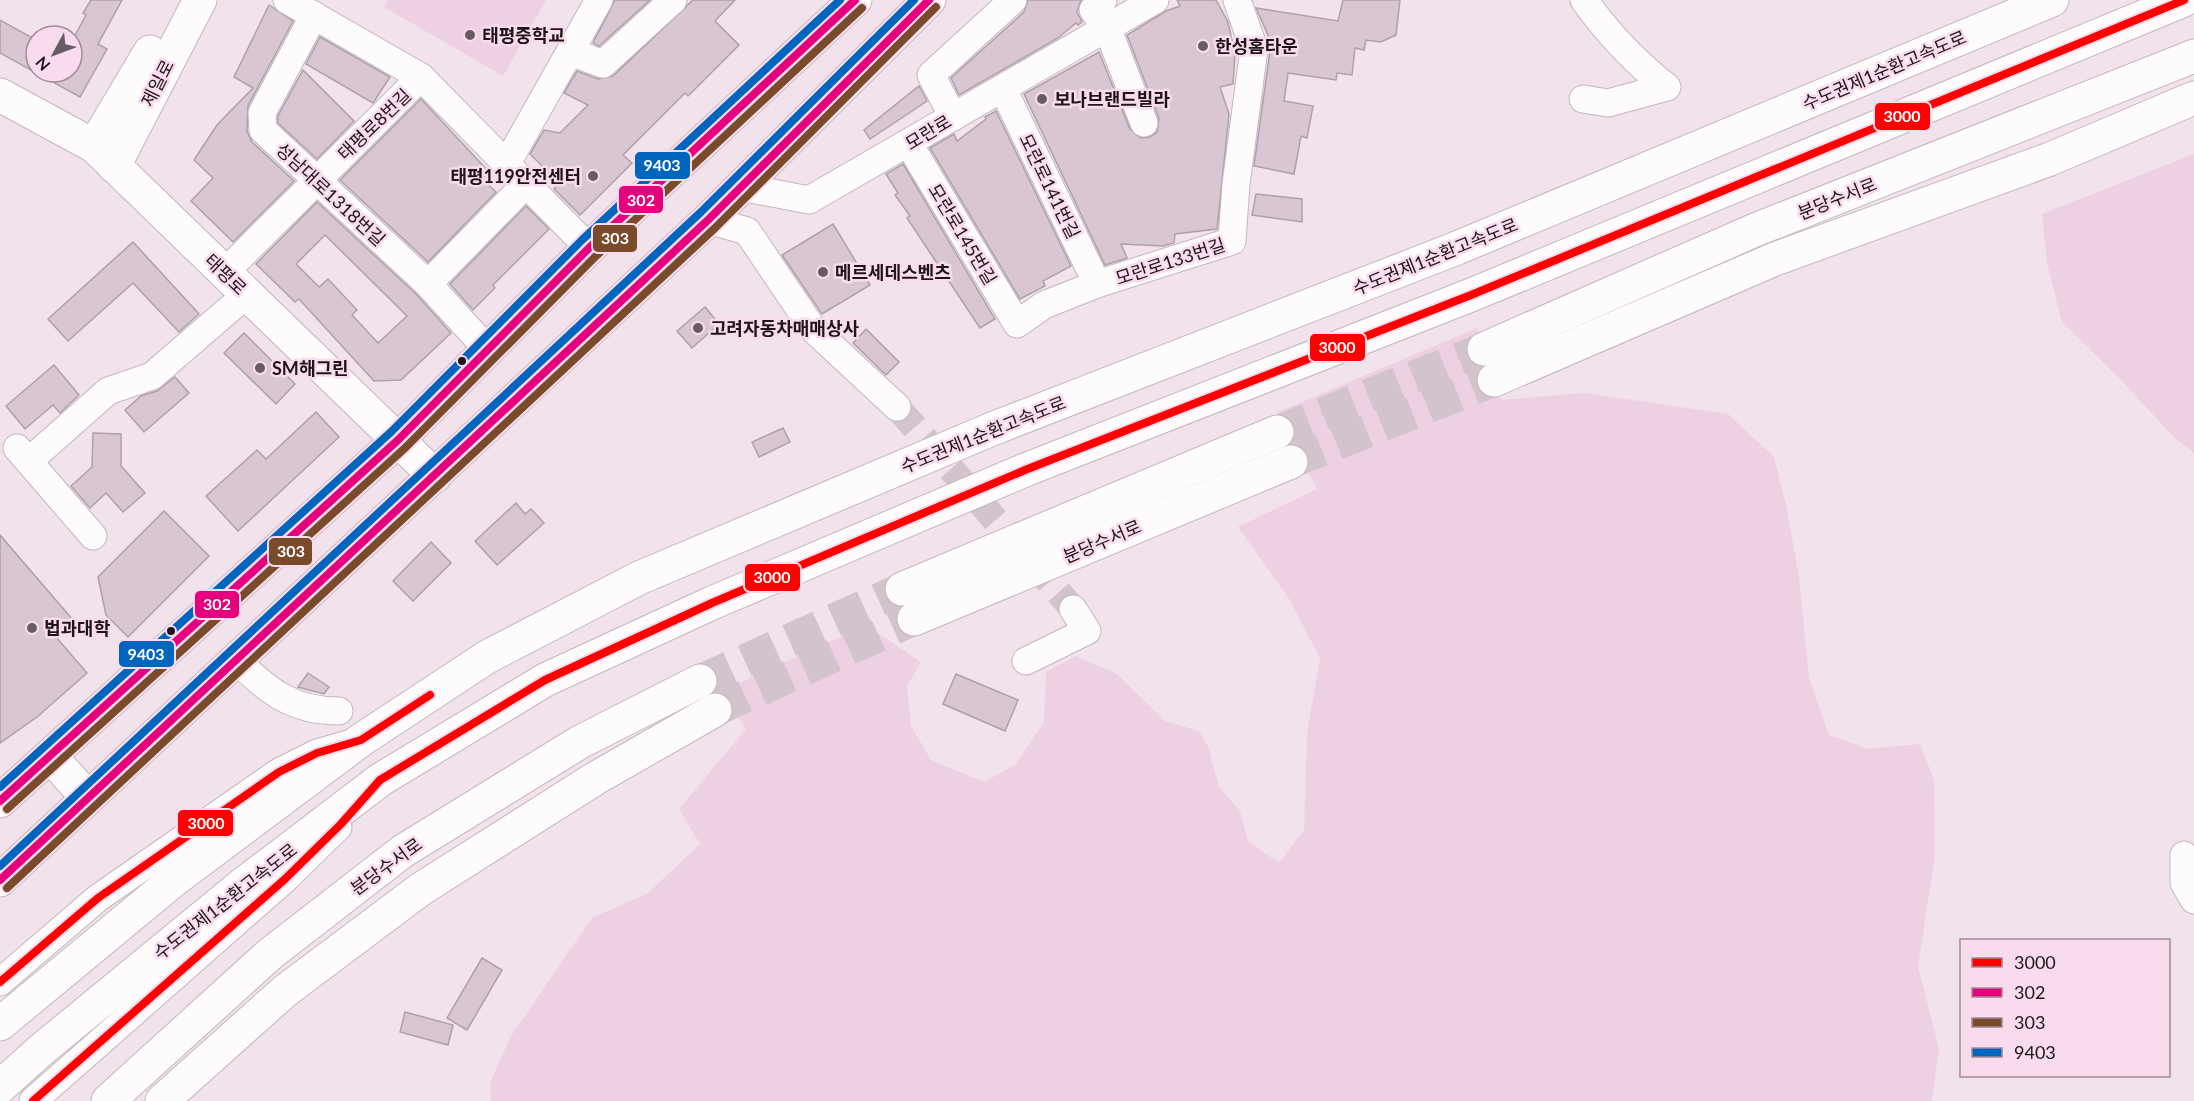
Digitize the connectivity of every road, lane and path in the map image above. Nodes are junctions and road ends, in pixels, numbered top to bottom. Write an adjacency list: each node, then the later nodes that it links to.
1 (181, 0): 26 (main road, 제일로)
2 (200, 0): 26 (main road, 제일로)
3 (287, 0): 15 (street)
4 (599, 0): 16 (street)
5 (673, 0): 16 (street)
6 (855, 0): 32 (main road)
7 (929, 0): 30 (main road)
8 (1013, 0): 23 (street)
9 (1155, 0): 14 (street, 모란로)
10 (1237, 0): 34 (street, 모란로133번길)
11 (1584, 0): 21 (street)
12 (2052, 0): 54 (main road, 수도권제1순환고속도로)
13 (2184, 0): 56 (main road, 수도권제1순환고속도로)
14 (1097, 10): 19 (street, 모란로); 24 (street)
15 (314, 15): 18 (street); 28 (street, 성남대로1318번길)
16 (571, 52): 27 (street)
17 (2194, 56): 37 (main road, 분당수서로)
18 (421, 77): 27 (street); 28 (street, 태평로8번길)
19 (1003, 89): 23 (street, 모란로); 34 (street, 모란로141번길)
20 (0, 95): 26 (main road, 태평로)
21 (1583, 99)
22 (2194, 99): 39 (main road, 분당수서로)
23 (953, 117): 25 (street, 모란로)
24 (1144, 123)
25 (909, 144): 30 (street, 모란로); 36 (street, 모란로145번길)
26 (104, 156): 33 (main road, 태평로)
27 (506, 165): 29 (street)
28 (316, 179): 33 (street, 태평로8번길); 35 (street, 성남대로1318번길)
29 (525, 185): 32 (street); 35 (street)
30 (741, 187): 31 (main road)
31 (708, 220): 40 (street); 44 (main road)
32 (589, 248): 38 (main road)
33 (236, 283): 42 (main road, 태평로); 45 (street, 태평로8번길)
34 (1097, 284): 36 (street, 모란로133번길)
35 (428, 285): 38 (street, 성남대로1318번길)
36 (1017, 324)
37 (1484, 349)
38 (488, 350): 42 (main road)
39 (1494, 380)
40 (897, 407)
41 (1277, 432): 46 (main road, 분당수서로)
42 (398, 440): 44 (main road, 태평로); 55 (main road)
43 (1291, 462): 48 (main road, 분당수서로)
44 (435, 476): 49 (main road)
45 (93, 536)
46 (902, 589)
47 (1073, 609): 50 (street)
48 (914, 619)
49 (237, 660): 52 (street); 57 (main road)
50 (1026, 661)
51 (700, 681): 66 (main road, 분당수서로)
52 (339, 711)
53 (714, 711): 67 (main road)
54 (362, 740): 62 (street); 63 (main road, 수도권제1순환고속도로)
55 (50, 756): 57 (main road); 58 (main road)
56 (380, 780): 64 (main road, 수도권제1순환고속도로); 65 (street)
57 (88, 798): 60 (main road)
58 (0, 801)
59 (2184, 855): 61 (street)
60 (0, 880)
61 (2194, 900)
62 (0, 982)
63 (0, 1024)
64 (0, 1087)
65 (33, 1101)
66 (108, 1101)
67 (162, 1101)

